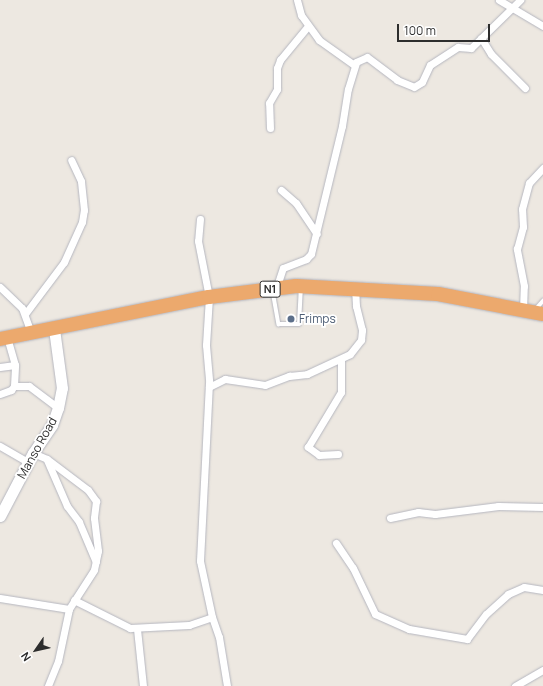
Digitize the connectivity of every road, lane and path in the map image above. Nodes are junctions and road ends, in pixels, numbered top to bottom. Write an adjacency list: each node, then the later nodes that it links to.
1 (297, 0): 5 (street)
2 (499, 0): 4 (street)
3 (520, 0): 4 (street)
4 (513, 9): 6 (street); 7 (street)
5 (308, 26): 8 (street); 10 (street)
6 (543, 26)
7 (481, 38): 8 (street); 9 (street)
8 (354, 65): 15 (street)
9 (525, 88)
10 (270, 128)
11 (71, 160): 23 (street)
12 (543, 168): 22 (street)
13 (280, 190): 15 (street)
14 (200, 219): 20 (street)
15 (317, 234): 19 (street)
16 (301, 286): 18 (highway, N1); 19 (highway, N1); 19 (lane)
17 (0, 287): 23 (street)
18 (355, 288): 22 (highway, N1); 27 (street)
19 (274, 289): 20 (highway, N1)
20 (209, 296): 24 (highway, N1); 31 (street)
21 (543, 301): 22 (lane)
22 (533, 312)
23 (25, 314): 25 (street)
24 (54, 329): 25 (highway, N1); 33 (street, Manso Road)
25 (31, 333): 26 (highway, N1)
26 (3, 338): 28 (street)
27 (341, 359): 31 (street); 35 (street)
28 (15, 365): 29 (street); 30 (street)
29 (0, 367)
30 (14, 386): 32 (street); 33 (street)
31 (209, 386): 47 (street)
32 (0, 394)
33 (58, 408): 36 (street, Manso Road)
34 (0, 446): 36 (street)
35 (338, 454)
36 (31, 458): 37 (street); 39 (street, Manso Road)
37 (47, 458): 42 (street); 42 (street)
38 (543, 507): 40 (street)
39 (0, 516)
40 (390, 518)
41 (336, 543): 43 (street)
42 (96, 562): 45 (street)
43 (543, 590)
44 (0, 598): 46 (street)
45 (74, 600): 46 (street); 48 (street)
46 (69, 609): 50 (street)
47 (212, 617): 48 (street); 52 (street)
48 (137, 629): 51 (street)
49 (543, 670): 53 (street)
50 (48, 686)
51 (143, 686)
52 (227, 686)
53 (514, 686)

